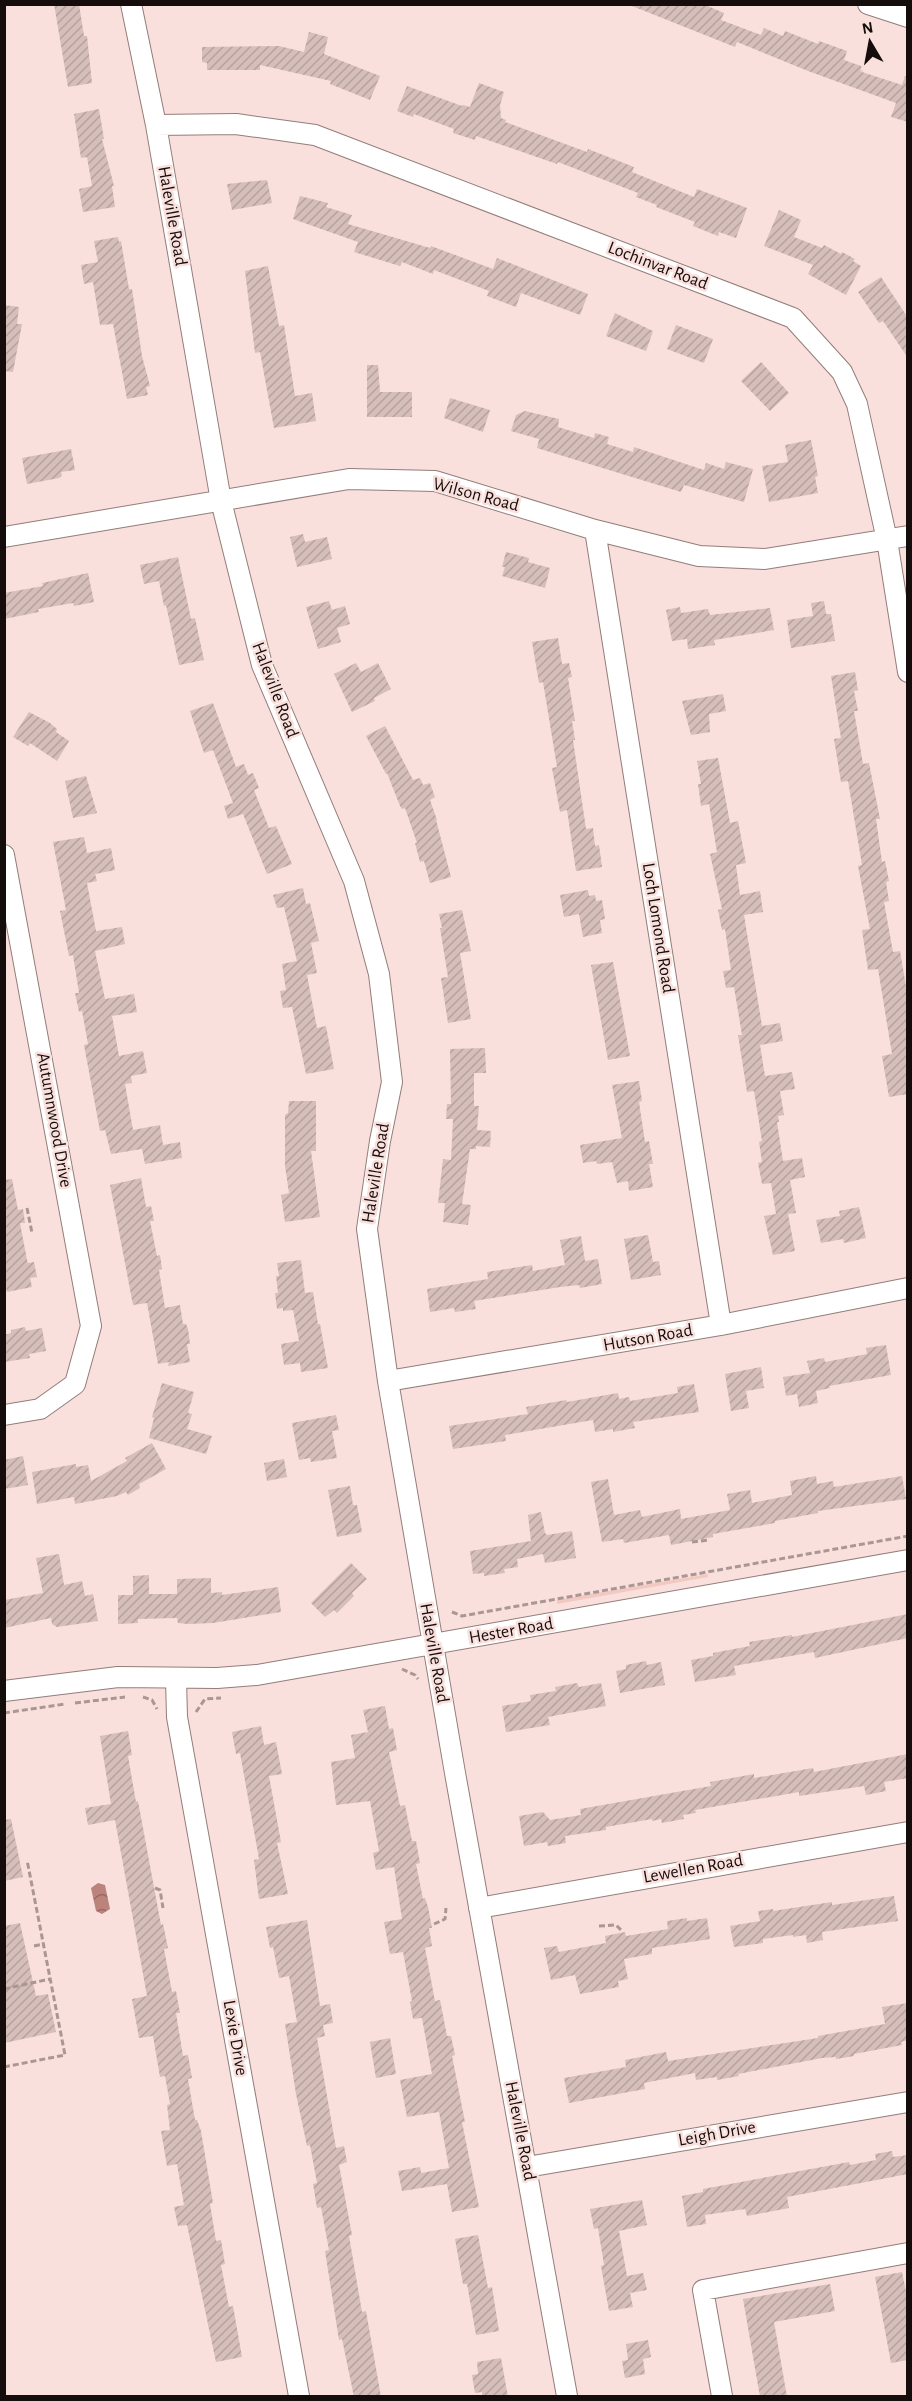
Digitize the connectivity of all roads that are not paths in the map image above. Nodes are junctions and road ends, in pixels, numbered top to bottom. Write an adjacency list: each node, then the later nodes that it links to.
1 (131, 4): 4 (street, Haleville Road)
2 (868, 4): 3 (street)
3 (908, 17)
4 (156, 125): 5 (street, Haleville Road); 9 (street, Lochinvar Road)
5 (221, 501): 6 (street, Wilson Road); 8 (street, Wilson Road); 14 (street, Haleville Road)
6 (595, 530): 9 (street, Wilson Road); 13 (street, Loch Lomond Road)
7 (908, 536): 9 (street, Wilson Road)
8 (4, 537)
9 (887, 540): 10 (street, Lochinvar Road)
10 (908, 672)
11 (4, 855): 15 (street, Autumnwood Drive)
12 (908, 1288): 13 (street, Hutson Road)
13 (721, 1326): 14 (street, Hutson Road)
14 (388, 1381): 17 (street, Haleville Road)
15 (4, 1415)
16 (908, 1560): 17 (street, Hester Road)
17 (433, 1645): 18 (street, Hester Road); 21 (street, Haleville Road)
18 (176, 1679): 19 (street, Hester Road); 25 (street, Lexie Drive)
19 (4, 1691)
20 (908, 1832): 21 (street, Lewellen Road)
21 (479, 1908): 23 (street, Haleville Road)
22 (908, 2102): 23 (street, Leigh Drive)
23 (527, 2167): 26 (street, Haleville Road)
24 (908, 2253): 27 (street)
25 (299, 2397)
26 (567, 2397)
27 (722, 2397)

